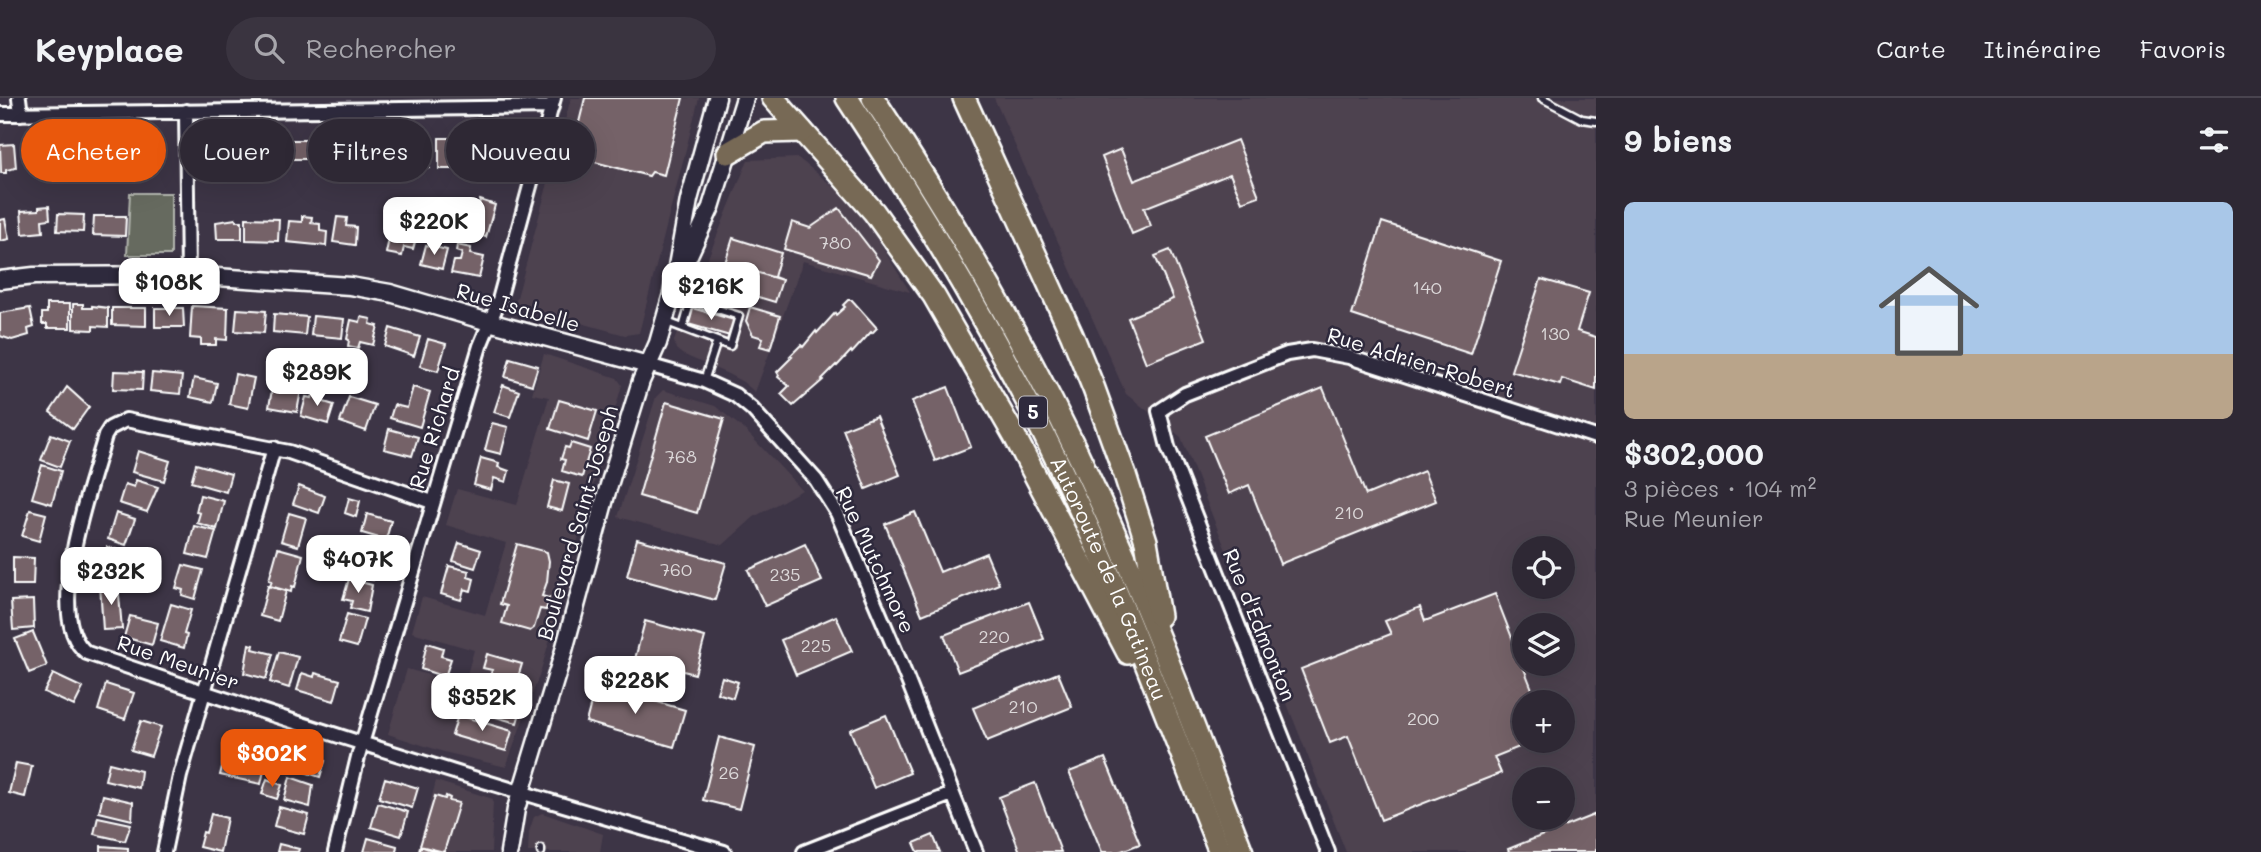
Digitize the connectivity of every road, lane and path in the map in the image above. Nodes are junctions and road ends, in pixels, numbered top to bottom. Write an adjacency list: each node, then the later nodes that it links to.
1 (19, 98): 12 (street)
2 (717, 98): 18 (main road, Boulevard Saint-Joseph)
3 (745, 98): 15 (main road, Boulevard Saint-Joseph)
4 (773, 98): 14 (highway)
5 (847, 98): 33 (highway, Autoroute de la Gatineau / 5)
6 (873, 98): 30 (highway, Autoroute de la Gatineau / 5)
7 (964, 98): 30 (highway)
8 (1542, 98): 13 (lane)
9 (553, 103): 10 (street); 21 (street, Rue Richard)
10 (186, 111): 12 (street); 16 (street)
11 (0, 114): 12 (street)
12 (21, 114)
13 (1596, 121)
14 (802, 131): 15 (highway); 33 (highway)
15 (728, 153): 18 (main road, Boulevard Saint-Joseph)
16 (188, 275): 17 (main road, Rue Isabelle); 21 (main road, Rue Isabelle)
17 (0, 280)
18 (672, 292): 19 (lane); 20 (main road, Boulevard Saint-Joseph)
19 (691, 300): 22 (lane); 23 (lane)
20 (664, 321): 22 (lane); 24 (main road, Boulevard Saint-Joseph)
21 (489, 322): 24 (main road, Rue Isabelle); 29 (street, Rue Richard)
22 (683, 328): 23 (lane)
23 (716, 338): 25 (lane)
24 (648, 365): 25 (street, Rue Mutchmore); 34 (main road, Boulevard Saint-Joseph)
25 (704, 381): 35 (street, Rue Mutchmore)
26 (1159, 411): 27 (street, Rue Adrien-Robert); 45 (street, Rue d'Edmonton)
27 (1596, 437)
28 (274, 448): 29 (street, Rue Meunier); 31 (street); 31 (street, Rue Meunier)
29 (432, 502): 32 (street, Rue Richard)
30 (1168, 663): 44 (highway, Autoroute de la Gatineau / 5)
31 (204, 693): 32 (street, Rue Meunier); 37 (street)
32 (362, 744): 34 (street, Rue Meunier); 38 (street, Rue Richard)
33 (1178, 748): 43 (highway, Autoroute de la Gatineau / 5)
34 (521, 791): 36 (street, Rue Meunier); 39 (main road, Boulevard Saint-Joseph)
35 (952, 794): 41 (street); 42 (street, Rue Mutchmore)
36 (689, 847): 40 (street, Rue Meunier)
37 (164, 852)
38 (335, 852)
39 (509, 852)
40 (724, 852)
41 (804, 852)
42 (976, 852)
43 (1220, 852)
44 (1242, 852)
45 (1328, 852)

